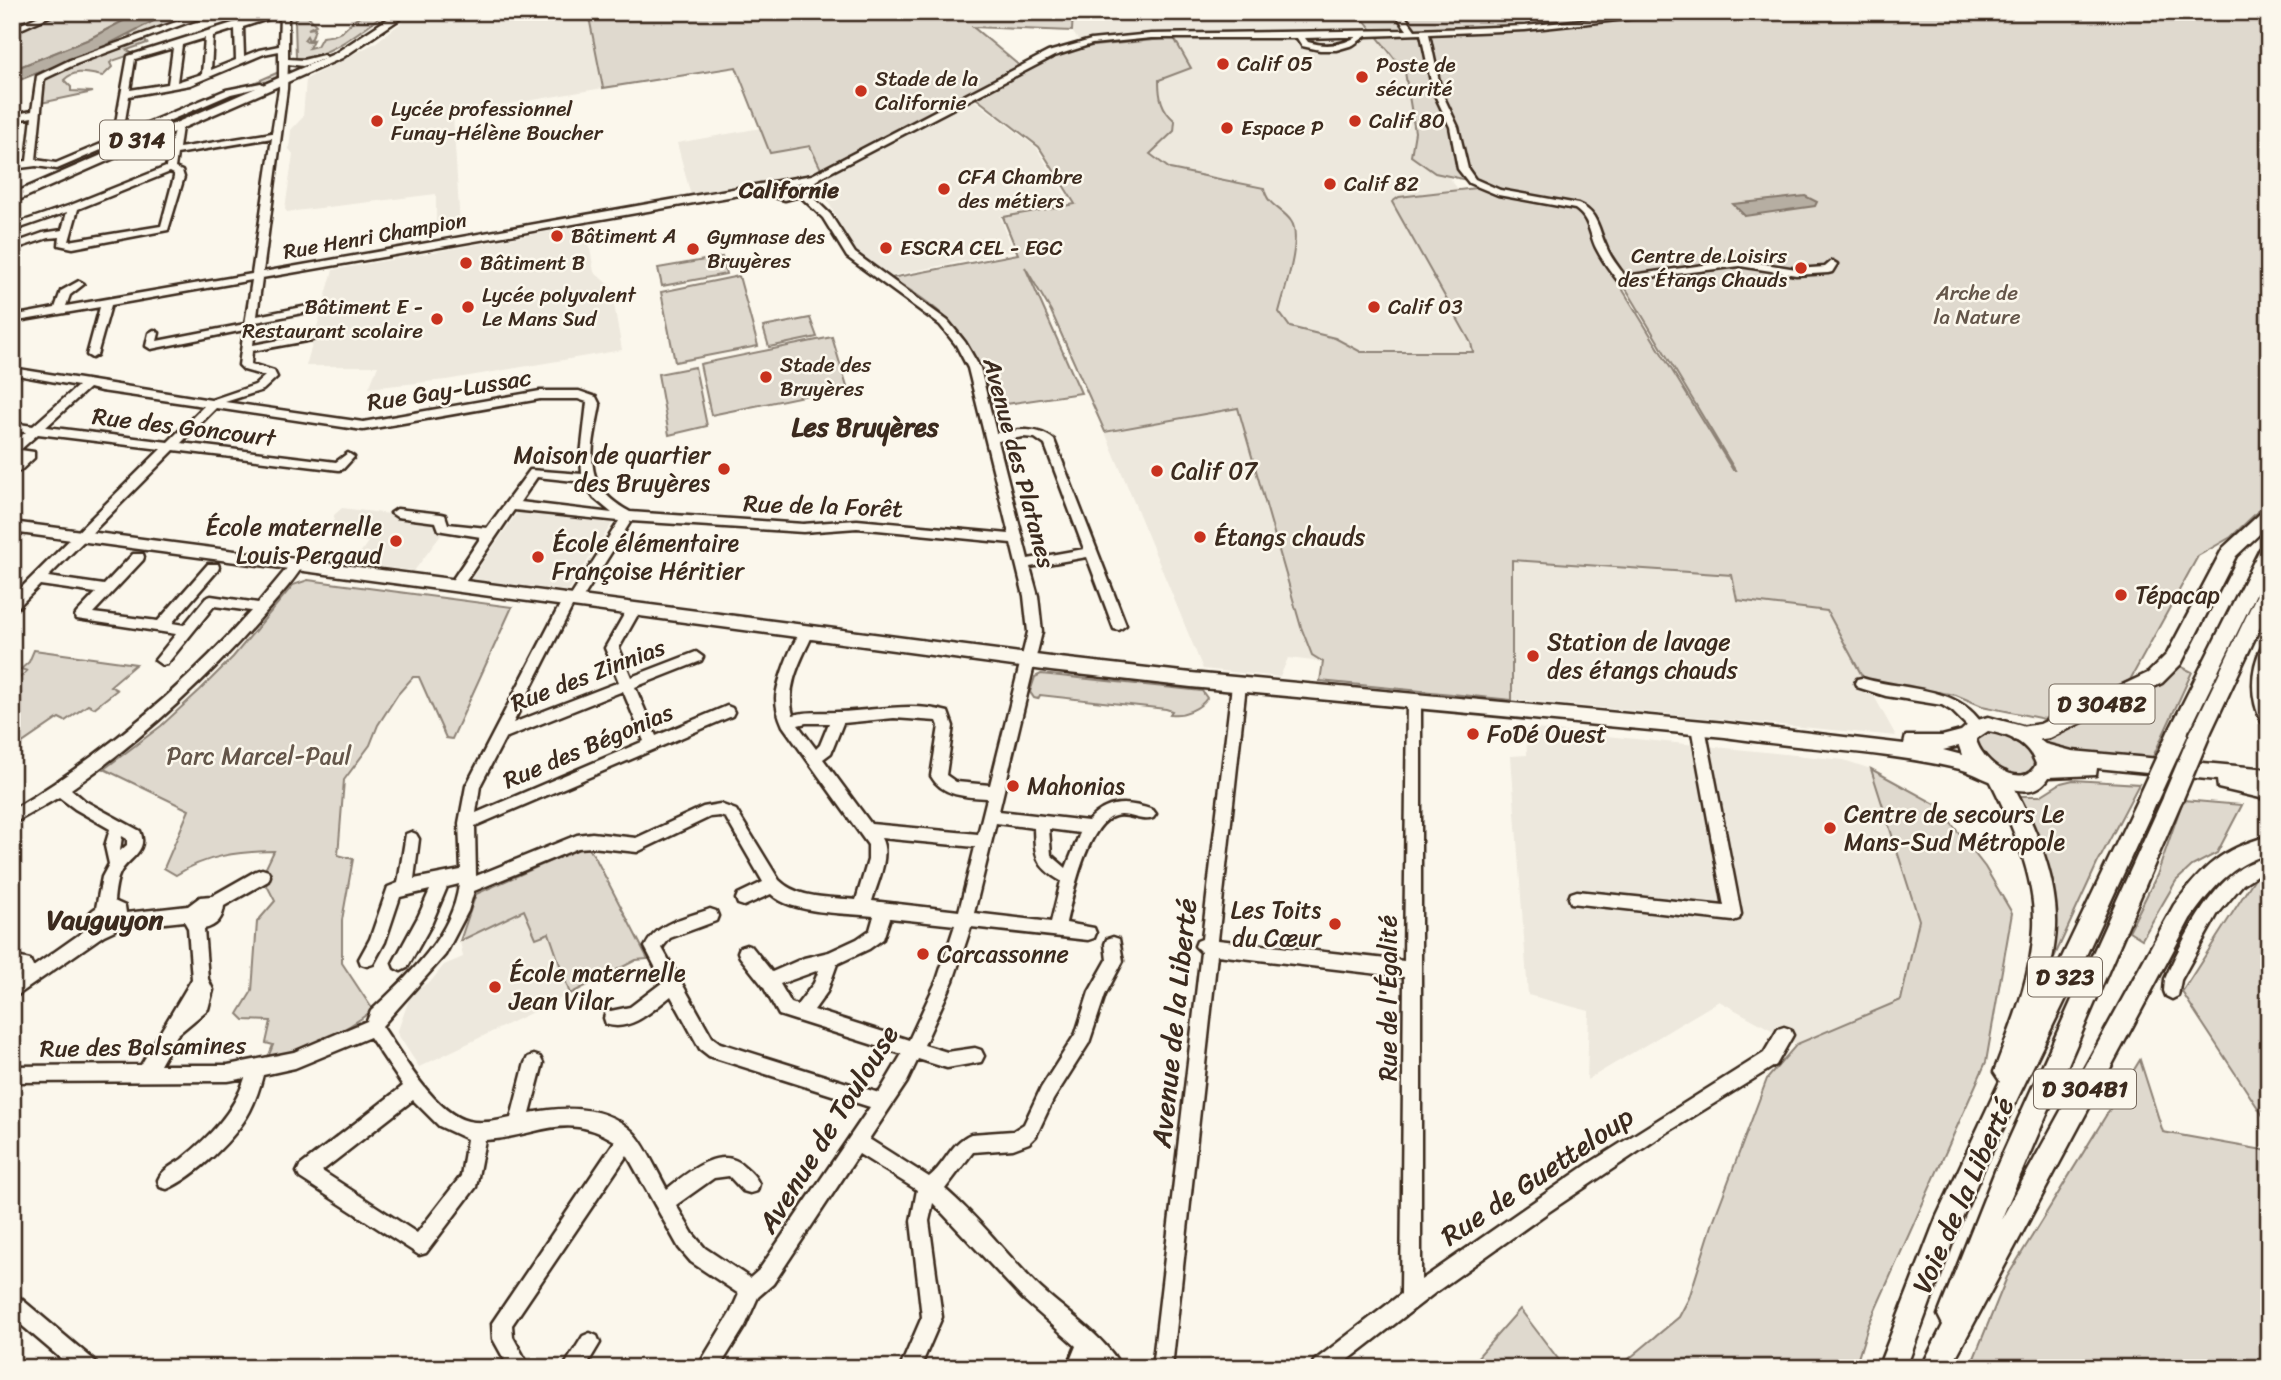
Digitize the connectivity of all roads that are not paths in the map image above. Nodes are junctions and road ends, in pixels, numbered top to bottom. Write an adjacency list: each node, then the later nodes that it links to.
1 (27, 12): 10 (street)
2 (55, 12): 10 (street)
3 (212, 12): 26 (street)
4 (283, 12): 9 (street); 17 (street)
5 (397, 12): 18 (main road, D 314)
6 (405, 12): 22 (main road, D 314)
7 (1398, 12): 12 (street)
8 (1687, 12): 11 (street)
9 (239, 24): 13 (street); 19 (street)
10 (16, 29)
11 (1425, 32): 12 (street); 44 (street)
12 (1413, 33): 15 (street)
13 (209, 34): 16 (street); 21 (street)
14 (1300, 36): 15 (street); 15 (street); 36 (street)
15 (1360, 38)
16 (178, 43): 23 (street); 25 (street)
17 (284, 48): 19 (street); 20 (street)
18 (323, 57): 20 (street); 22 (main road, D 314)
19 (240, 61): 21 (street)
20 (285, 61): 22 (street)
21 (206, 75): 23 (street)
22 (286, 79): 24 (main road, D 314); 29 (street)
23 (172, 85): 25 (street)
24 (265, 86): 28 (main road, D 314); 30 (street); 35 (main road, D 314)
25 (124, 94): 30 (street)
26 (36, 113): 27 (street); 32 (street)
27 (12, 118)
28 (178, 127): 31 (street); 38 (main road, D 314)
29 (276, 135): 31 (street); 45 (street)
30 (116, 141): 35 (street)
31 (172, 152): 34 (street)
32 (31, 164): 33 (street); 35 (street)
33 (13, 167)
34 (170, 169): 40 (street); 42 (street)
35 (55, 171): 38 (main road, D 314)
36 (799, 187): 37 (street); 39 (street); 46 (street, Avenue des Platanes)
37 (777, 189): 39 (street, Avenue des Platanes); 45 (street, Rue Henri Champion)
38 (12, 196)
39 (787, 198): 46 (street, Avenue des Platanes)
40 (74, 207): 41 (street); 42 (street)
41 (12, 228)
42 (66, 233): 43 (street)
43 (12, 247)
44 (1832, 264)
45 (257, 276): 48 (street, Rue Henri Champion); 52 (street)
46 (877, 276): 62 (street, Avenue des Platanes)
47 (79, 284): 50 (street)
48 (107, 302): 50 (street, Rue Henri Champion); 56 (street)
49 (318, 307): 52 (street)
50 (59, 311): 51 (street, Rue Henri Champion)
51 (12, 319)
52 (251, 323): 53 (street); 55 (street)
53 (154, 333)
54 (312, 337): 55 (street)
55 (247, 349): 59 (street)
56 (92, 355)
57 (12, 371): 58 (street, Rue Gay-Lussac)
58 (86, 385): 59 (street, Rue Gay-Lussac); 61 (street)
59 (213, 404): 63 (street); 67 (street, Rue Gay-Lussac)
60 (12, 427): 61 (street, Rue des Goncourt)
61 (35, 430): 63 (street, Rue des Goncourt); 64 (street)
62 (992, 438): 75 (street, Avenue des Platanes); 77 (street)
63 (170, 446): 65 (street, Rue des Goncourt); 74 (street)
64 (12, 452): 66 (street)
65 (348, 457)
66 (12, 467)
67 (586, 478): 68 (street); 71 (street)
68 (511, 505): 71 (street, Rue de la Forêt); 73 (street)
69 (397, 513): 73 (street)
70 (2269, 515): 111 (highway, D 304B2)
71 (628, 516): 75 (street, Rue de la Forêt); 87 (street, Rue des Balsamines)
72 (12, 527): 74 (main road)
73 (491, 532): 83 (street)
74 (81, 536): 79 (main road); 82 (street)
75 (1016, 539): 80 (street, Avenue des Platanes)
76 (2269, 549): 181 (highway, Voie de la Liberté / D 323, bridge)
77 (1091, 552): 80 (street); 92 (street)
78 (138, 557): 85 (street)
79 (298, 564): 83 (main road); 90 (street)
80 (1023, 564): 99 (street, Avenue des Platanes)
81 (213, 567): 86 (street)
82 (37, 580): 85 (street); 89 (street)
83 (456, 585): 87 (main road)
84 (2269, 588): 201 (highway, Voie de la Liberté / D 323, bridge)
85 (107, 590): 93 (street)
86 (186, 598): 88 (street); 93 (street)
87 (572, 600): 91 (main road); 112 (street, Rue des Balsamines)
88 (211, 601): 90 (street); 94 (street)
89 (12, 605)
90 (262, 608): 120 (street)
91 (634, 608): 95 (main road); 101 (street)
92 (1119, 625)
93 (161, 626): 94 (street)
94 (187, 630): 98 (street)
95 (807, 632): 99 (main road); 107 (street)
96 (2269, 652): 105 (highway)
97 (696, 657): 101 (street, Rue des Zinnias)
98 (162, 660)
99 (1030, 661): 102 (main road); 121 (street, Avenue de Toulouse)
100 (1862, 683): 110 (street)
101 (626, 685): 112 (street, Rue des Zinnias); 113 (street)
102 (1239, 685): 103 (main road); 153 (street, Avenue de la Liberté)
103 (1414, 701): 108 (main road); 159 (street, Rue de l'Égalité)
104 (727, 712): 113 (street, Rue des Bégonias)
105 (2269, 717)
106 (838, 718): 107 (street); 115 (street); 121 (street)
107 (788, 722): 115 (street)
108 (1698, 727): 109 (main road); 142 (street)
109 (1725, 730): 110 (main road); 116 (main road)
110 (1972, 732): 111 (main road); 116 (main road)
111 (2021, 734): 114 (main road)
112 (498, 735): 127 (street, Rue des Balsamines)
113 (652, 744): 127 (street, Rue des Bégonias)
114 (2039, 750): 117 (main road); 118 (main road)
115 (815, 758): 130 (street)
116 (1979, 766): 119 (main road)
117 (2044, 769): 119 (main road); 122 (main road)
118 (2269, 777)
119 (1999, 778): 181 (highway)
120 (60, 789): 125 (street); 128 (street)
121 (996, 792): 124 (street, Avenue de Toulouse)
122 (2269, 792)
123 (1148, 814): 129 (street)
124 (990, 816): 126 (street); 132 (street, Avenue de Toulouse)
125 (12, 818)
126 (1041, 822): 129 (street); 137 (street)
127 (467, 823): 139 (street, Rue des Balsamines)
128 (118, 828): 135 (street); 135 (street)
129 (1092, 828): 137 (street)
130 (869, 830): 132 (street); 144 (street)
131 (411, 839): 141 (street)
132 (984, 841): 149 (street, Avenue de Toulouse)
133 (2269, 845): 201 (highway, D 304B1)
134 (2269, 863): 164 (street)
135 (117, 864): 146 (street)
136 (262, 876): 148 (street)
137 (1068, 877): 150 (street)
138 (441, 881): 139 (street); 141 (street); 158 (street)
139 (467, 882): 140 (street); 167 (street, Rue des Balsamines)
140 (773, 885): 143 (street); 144 (street)
141 (405, 887): 155 (street)
142 (1577, 898)
143 (744, 899)
144 (862, 907): 145 (street)
145 (884, 910): 149 (street); 156 (street)
146 (110, 915): 148 (street); 160 (street)
147 (710, 916): 162 (street)
148 (194, 918): 173 (street)
149 (965, 919): 150 (street); 169 (street, Avenue de Toulouse)
150 (1057, 930): 151 (street)
151 (1088, 933)
152 (1113, 944): 184 (street)
153 (1206, 947): 159 (street); 198 (street, Avenue de la Liberté)
154 (746, 952): 161 (street)
155 (367, 959)
156 (831, 959): 161 (street); 165 (street)
157 (12, 963): 160 (street)
158 (401, 963)
159 (1413, 970): 187 (street, Rue de l'Égalité)
160 (28, 979): 163 (street)
161 (769, 981): 165 (street)
162 (673, 984): 166 (street); 176 (street)
163 (12, 990)
164 (2172, 991)
165 (800, 1015): 169 (street)
166 (612, 1018)
167 (373, 1027): 172 (street, Rue des Balsamines); 175 (street)
168 (1784, 1035): 187 (street, Rue de Guetteloup)
169 (915, 1049): 170 (street); 176 (street, Avenue de Toulouse)
170 (975, 1056)
171 (534, 1063): 177 (street)
172 (256, 1070): 173 (street, Rue des Balsamines); 182 (street)
173 (146, 1073): 174 (street, Rue des Balsamines)
174 (12, 1074)
175 (416, 1087): 178 (street); 178 (street)
176 (884, 1103): 180 (street, Avenue de Toulouse)
177 (518, 1125): 178 (street); 179 (street)
178 (478, 1130)
179 (628, 1139): 185 (street); 192 (street)
180 (857, 1142): 184 (street); 186 (street, Avenue de Toulouse)
181 (1976, 1156): 200 (highway, Voie de la Liberté / D 323)
182 (167, 1180)
183 (750, 1184): 185 (street)
184 (927, 1187): 190 (street); 195 (street)
185 (664, 1202): 186 (street)
186 (751, 1290): 194 (street, Avenue de Toulouse)
187 (1412, 1296): 199 (street, Rue de Guetteloup)
188 (12, 1304): 191 (street)
189 (590, 1343): 193 (street)
190 (1088, 1343): 196 (street); 197 (street)
191 (88, 1368)
192 (520, 1368)
193 (573, 1368)
194 (707, 1368)
195 (911, 1368)
196 (1077, 1368)
197 (1111, 1368)
198 (1162, 1368)
199 (1321, 1368)
200 (1892, 1368)
201 (1933, 1368)

